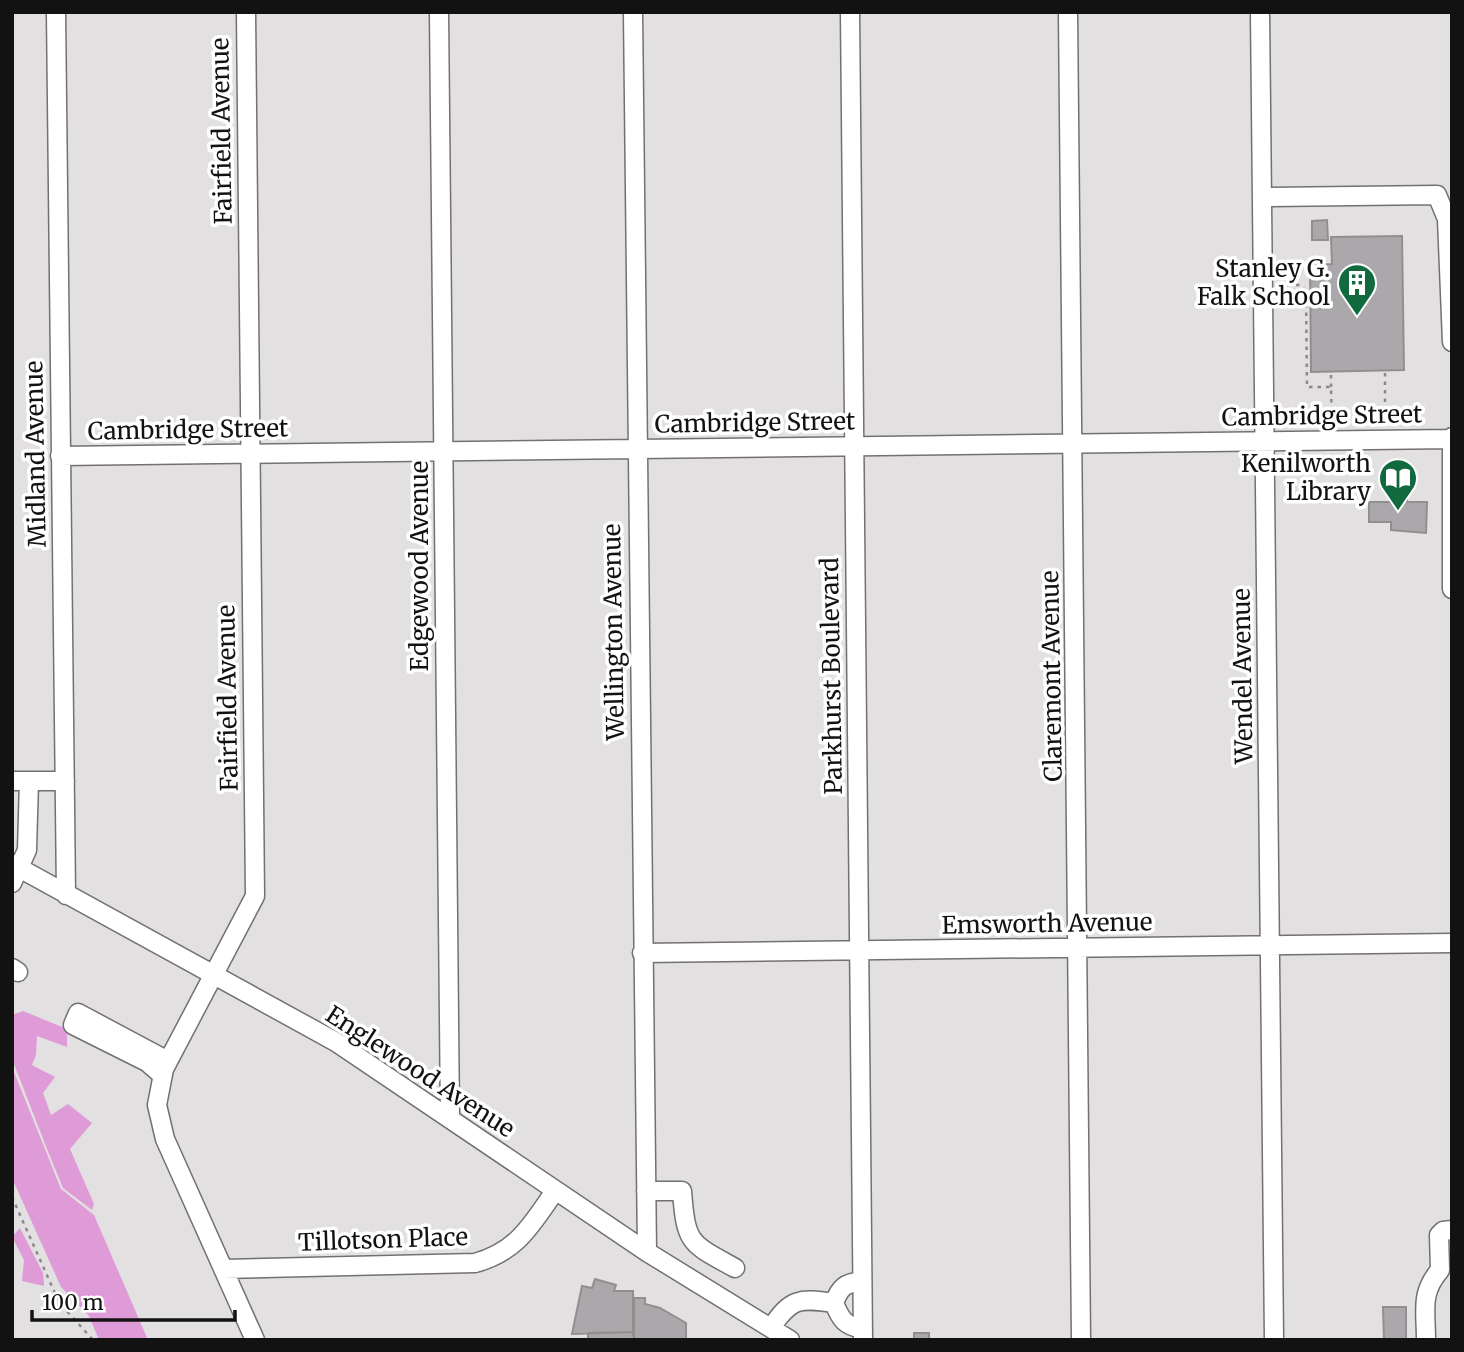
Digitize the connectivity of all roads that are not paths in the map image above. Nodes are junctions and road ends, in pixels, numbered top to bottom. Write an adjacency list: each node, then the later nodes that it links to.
1 (56, 12): 17 (street, Midland Avenue)
2 (246, 12): 16 (street, Fairfield Avenue)
3 (439, 12): 15 (street, Edgewood Avenue)
4 (633, 12): 14 (street, Wellington Avenue)
5 (850, 12): 13 (street, Parkhurst Boulevard)
6 (1068, 12): 12 (street, Claremont Avenue)
7 (1260, 12): 8 (street, Wendel Avenue)
8 (1262, 197): 9 (street); 11 (street, Wendel Avenue)
9 (1452, 342)
10 (1451, 438): 11 (street, Cambridge Street); 18 (street)
11 (1265, 440): 12 (street, Cambridge Street); 24 (street, Wendel Avenue)
12 (1074, 445): 13 (street, Cambridge Street); 25 (street, Claremont Avenue)
13 (855, 447): 14 (street, Cambridge Street); 26 (street, Parkhurst Boulevard)
14 (637, 449): 15 (street, Cambridge Street); 27 (street, Wellington Avenue)
15 (444, 452): 16 (street, Cambridge Street); 29 (street, Edgewood Avenue)
16 (250, 454): 17 (street, Cambridge Street); 28 (street, Fairfield Avenue)
17 (60, 456): 20 (street, Midland Avenue)
18 (1452, 589)
19 (21, 781): 20 (street); 21 (street)
20 (65, 781): 22 (street, Midland Avenue)
21 (15, 871): 22 (street, Englewood Avenue)
22 (66, 895): 28 (street, Englewood Avenue)
23 (1452, 943): 24 (street, Emsworth Avenue)
24 (1271, 947): 25 (street, Emsworth Avenue); 45 (street, Wendel Avenue)
25 (1079, 948): 26 (street, Emsworth Avenue); 44 (street, Claremont Avenue)
26 (860, 951): 27 (street, Emsworth Avenue); 38 (street, Parkhurst Boulevard)
27 (642, 953): 31 (street, Wellington Avenue)
28 (213, 975): 29 (street, Englewood Avenue); 36 (street, Fairfield Avenue)
29 (450, 1119): 30 (street, Englewood Avenue)
30 (555, 1191): 34 (street, Englewood Avenue); 36 (street, Tillotson Place)
31 (646, 1191): 33 (street); 34 (street, Wellington Avenue)
32 (1452, 1230): 46 (street)
33 (695, 1245): 35 (street); 37 (street)
34 (647, 1252): 37 (street, Englewood Avenue)
35 (735, 1268)
36 (223, 1269): 42 (street, Fairfield Avenue)
37 (676, 1270): 40 (street, Englewood Avenue)
38 (862, 1281): 39 (street); 41 (street, Parkhurst Boulevard)
39 (834, 1303): 40 (street); 41 (street)
40 (771, 1328): 43 (street, Englewood Avenue)
41 (863, 1334)
42 (255, 1340)
43 (790, 1340)
44 (1081, 1340)
45 (1274, 1340)
46 (1426, 1340)

